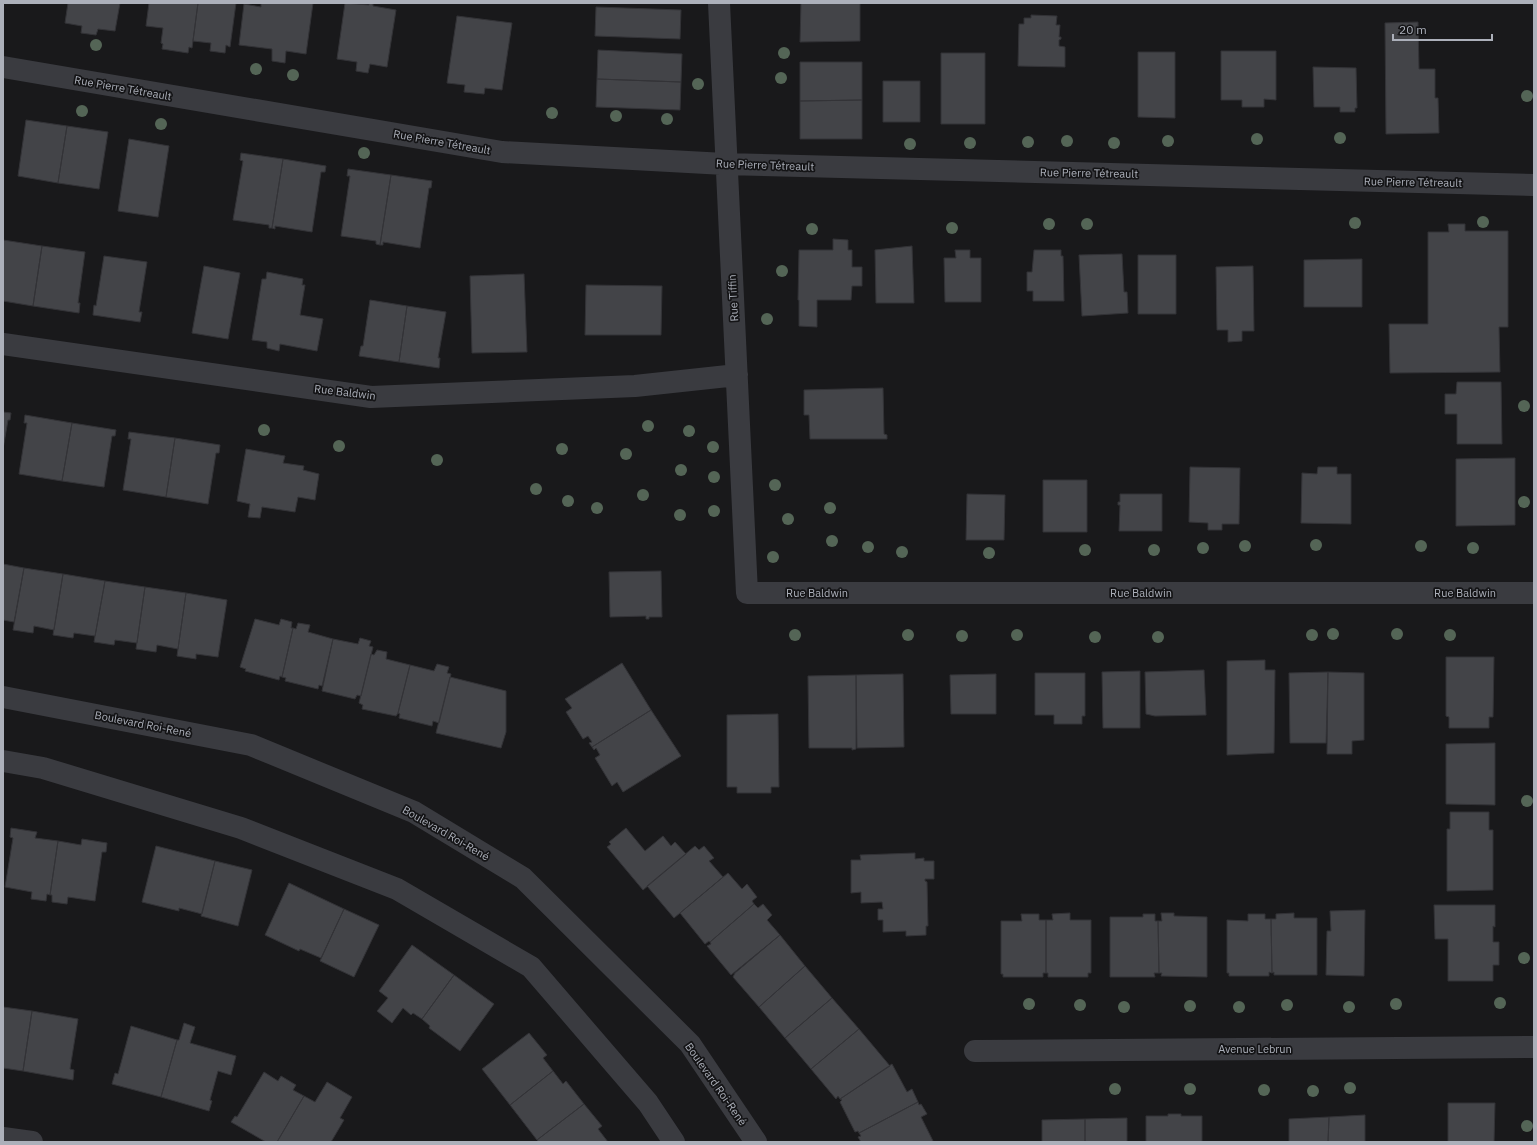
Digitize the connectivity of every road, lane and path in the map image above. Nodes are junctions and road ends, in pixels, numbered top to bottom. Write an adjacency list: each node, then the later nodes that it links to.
1 (719, 3): 3 (street, Rue Tiffin)
2 (3, 67): 3 (street, Rue Pierre Tétreault)
3 (725, 164): 4 (street, Rue Pierre Tétreault); 6 (street, Rue Tiffin)
4 (1534, 185)
5 (3, 344): 6 (street, Rue Baldwin)
6 (738, 375): 7 (street, Rue Tiffin)
7 (747, 593): 8 (street, Rue Baldwin)
8 (1534, 593)
9 (3, 697): 16 (street, Boulevard Roi-René)
10 (3, 761): 15 (street)
11 (1534, 1048): 12 (street, Avenue Lebrun)
12 (975, 1051)
13 (3, 1138): 14 (street)
14 (32, 1142)
15 (674, 1142)
16 (756, 1142)

